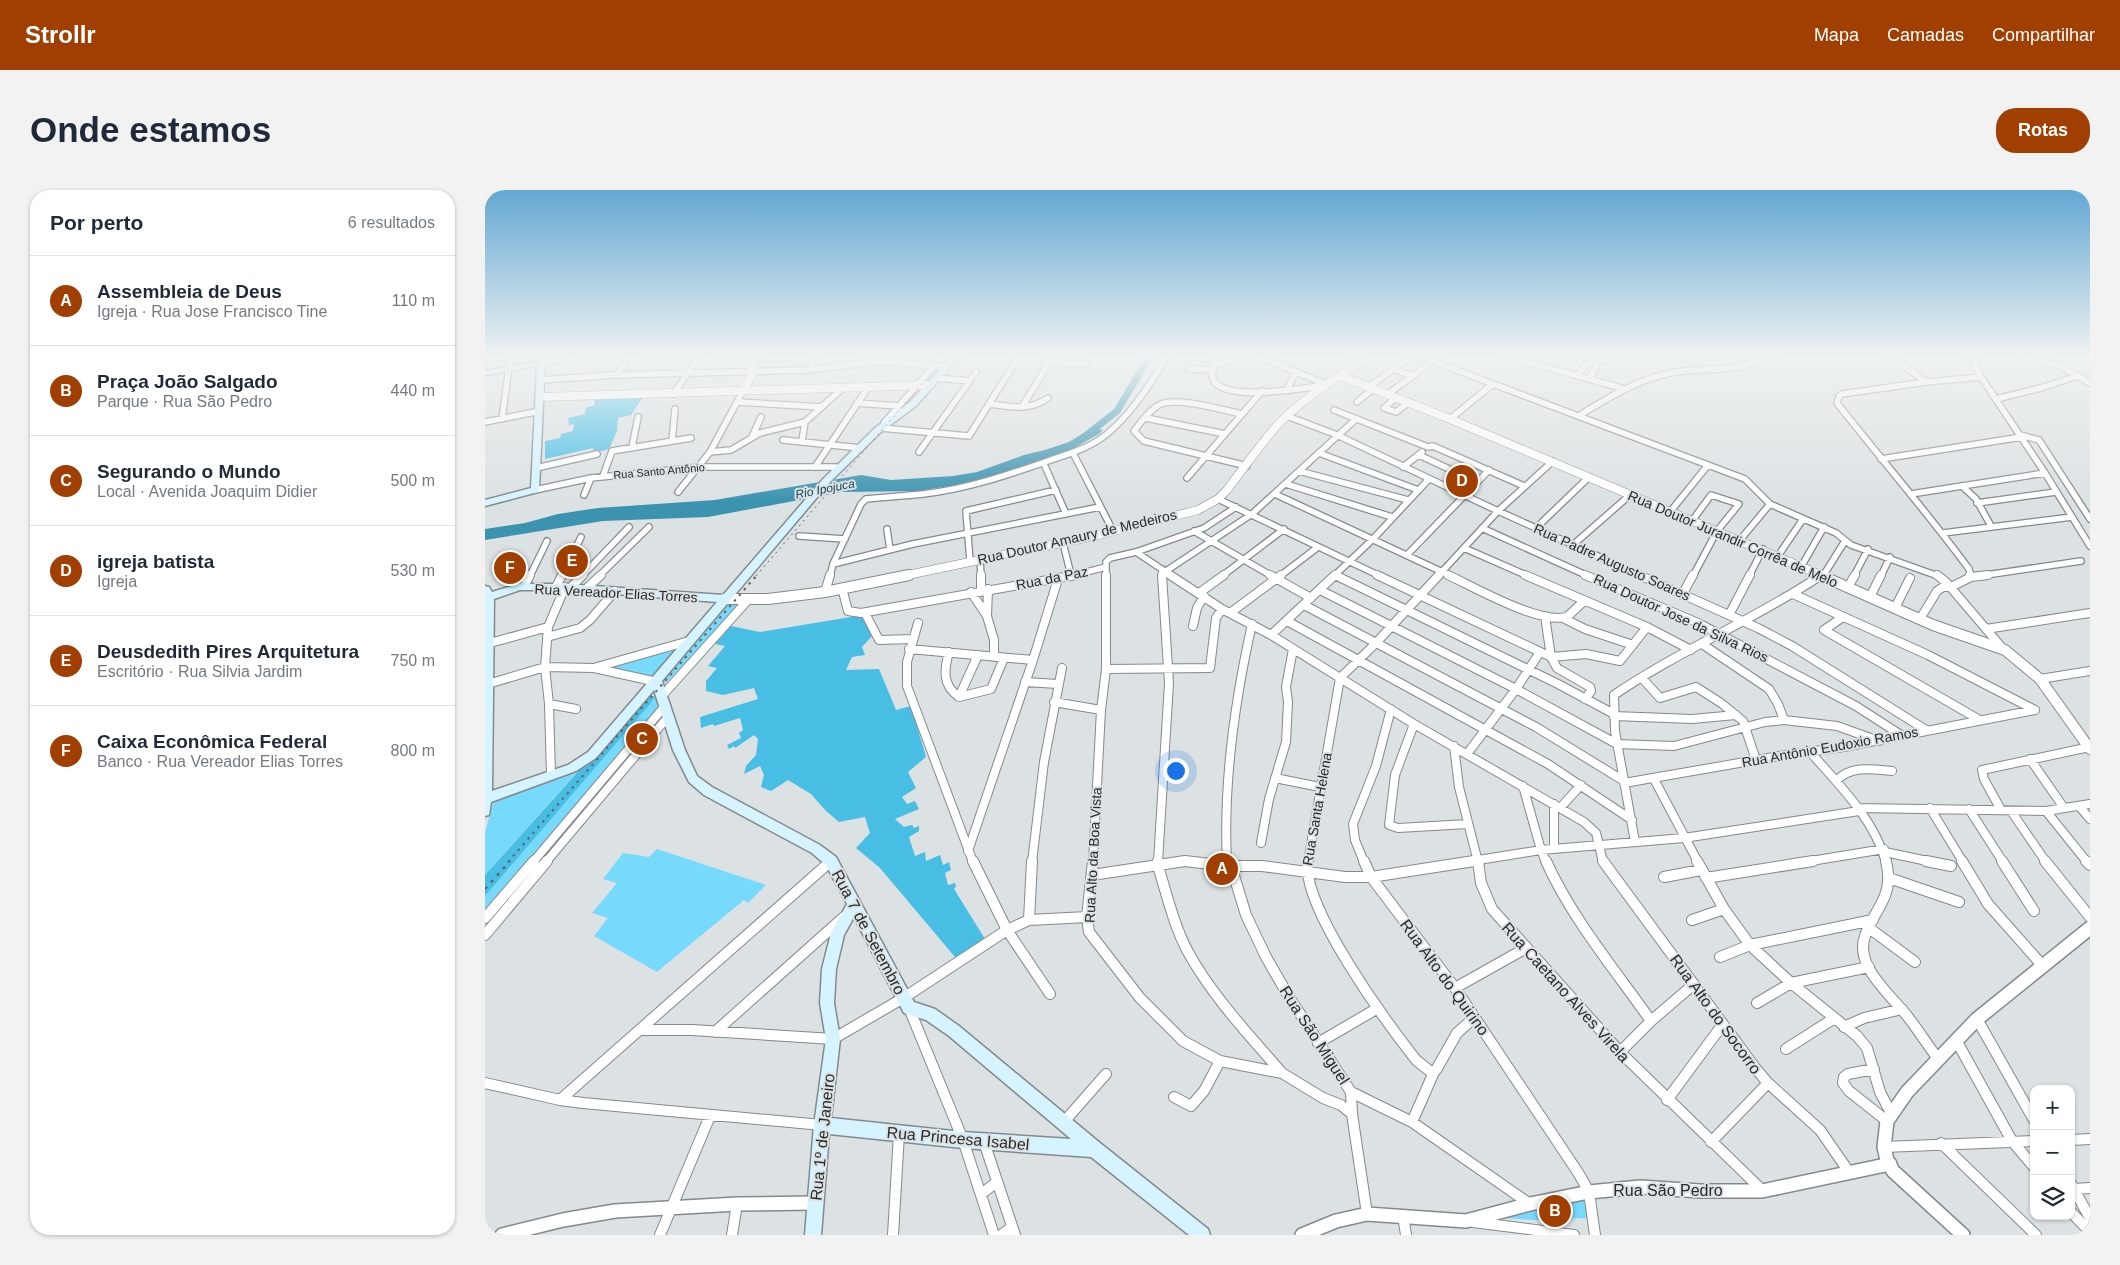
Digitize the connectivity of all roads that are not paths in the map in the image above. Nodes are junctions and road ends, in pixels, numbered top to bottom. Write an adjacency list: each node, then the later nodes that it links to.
1 (989, 404): 44 (street)
2 (504, 405): 38 (street)
3 (540, 405): 31 (main road)
4 (736, 405): 57 (street)
5 (783, 405): 27 (street)
6 (824, 405): 27 (street)
7 (856, 405): 53 (street)
8 (882, 405): 26 (street)
9 (911, 405): 43 (main road)
10 (953, 405): 44 (street)
11 (997, 405): 28 (street)
12 (1040, 405): 28 (street)
13 (1133, 405): 59 (street)
14 (1161, 405): 37 (street)
15 (1183, 405): 32 (street)
16 (1251, 405): 32 (street)
17 (1301, 405): 33 (street, Rua Doutor Amaury de Medeiros)
18 (1385, 405): 19 (street)
19 (1405, 405)
20 (1416, 405): 40 (street, Rua Doutor Jurandir Corrêa de Melo)
21 (1467, 405): 40 (street)
22 (1548, 405): 34 (street)
23 (1598, 405): 34 (street)
24 (1839, 405): 64 (street)
25 (2000, 405): 47 (street)
26 (899, 406): 43 (street)
27 (821, 407): 42 (street)
28 (1022, 407)
29 (675, 409): 51 (street)
30 (1334, 410): 39 (street)
31 (539, 411): 38 (street); 73 (main road)
32 (1243, 414): 45 (street)
33 (1287, 416): 46 (street, Rua Padre Augusto Soares); 68 (street, Rua Doutor Amaury de Medeiros)
34 (1578, 416): 67 (street)
35 (638, 417): 54 (street)
36 (761, 417): 48 (street)
37 (1146, 418): 45 (street); 63 (street)
38 (502, 419): 41 (street)
39 (1357, 419): 46 (street); 56 (street)
40 (1450, 419): 65 (street, Rua Doutor Jurandir Corrêa de Melo)
41 (485, 422)
42 (805, 422): 48 (street); 52 (street)
43 (883, 427): 44 (street); 55 (main road)
44 (933, 433): 58 (street)
45 (1225, 434): 63 (street)
46 (1337, 435): 60 (street); 72 (street, Rua Padre Augusto Soares)
47 (2021, 436): 64 (street); 76 (street); 110 (street)
48 (752, 437): 57 (street)
49 (691, 438): 51 (street)
50 (783, 440): 52 (street)
51 (672, 441): 54 (street)
52 (802, 441): 53 (street)
53 (829, 445): 55 (street); 70 (street)
54 (632, 447): 77 (street)
55 (861, 448): 180 (main road)
56 (1428, 448): 62 (street); 74 (street)
57 (710, 452): 69 (street)
58 (919, 452)
59 (1073, 453): 66 (street); 101 (street)
60 (1319, 453): 75 (street); 88 (street)
61 (597, 454): 73 (street)
62 (1419, 455): 72 (street); 82 (street)
63 (1206, 456): 68 (street); 80 (street)
64 (1881, 459): 92 (street)
65 (1553, 461): 78 (street, Rua Doutor Jurandir Corrêa de Melo); 84 (street)
66 (1044, 464): 87 (street); 127 (street)
67 (1708, 465): 100 (street); 104 (street)
68 (1247, 466): 96 (street, Rua Doutor Amaury de Medeiros)
69 (700, 467): 70 (street, Rua Santo Antônio); 77 (street, Rua Santo Antônio); 89 (street)
70 (815, 467): 71 (street, Rua Santo Antônio)
71 (836, 467)
72 (1403, 467): 81 (street, Rua Padre Augusto Soares)
73 (536, 468): 86 (main road)
74 (1489, 470): 82 (street); 84 (street)
75 (1299, 471): 83 (street); 97 (street)
76 (2045, 473): 85 (street); 90 (street)
77 (603, 476): 79 (street, Rua Santo Antônio)
78 (1589, 477): 95 (street, Rua Doutor Jurandir Corrêa de Melo); 117 (street)
79 (591, 478): 86 (street, Rua Santo Antônio); 93 (street)
80 (1187, 478)
81 (1429, 479): 88 (street); 94 (street, Rua Padre Augusto Soares)
82 (1477, 482): 94 (street)
83 (1286, 484): 91 (street); 107 (street)
84 (1524, 486): 103 (street)
85 (1961, 486): 92 (street); 99 (street)
86 (535, 490): 98 (main road, Rua Santo Antônio)
87 (1056, 490): 105 (street); 124 (street)
88 (1418, 490): 97 (street)
89 (678, 492)
90 (2057, 492): 99 (street); 108 (street)
91 (1275, 494): 106 (street); 128 (street)
92 (1911, 494): 123 (street)
93 (584, 495)
94 (1464, 495): 103 (street, Rua Padre Augusto Soares); 142 (street)
95 (1630, 495): 104 (street, Rua Doutor Jurandir Corrêa de Melo); 134 (street)
96 (1218, 499): 102 (street); 122 (street, Rua Doutor Amaury de Medeiros)
97 (1408, 500): 107 (street)
98 (485, 503)
99 (1977, 503): 112 (street)
100 (1770, 504): 109 (street); 130 (street)
101 (1100, 507): 105 (street); 122 (street)
102 (1237, 507): 106 (street); 120 (street, Rua da Paz)
103 (1498, 511): 116 (street); 117 (street, Rua Padre Augusto Soares)
104 (1670, 512): 111 (street, Rua Doutor Jurandir Corrêa de Melo)
105 (1066, 514): 124 (street)
106 (1252, 514): 119 (street); 132 (street)
107 (1393, 517): 128 (street)
108 (2071, 517): 112 (street); 135 (street)
109 (1803, 519): 115 (street); 143 (street)
110 (2090, 519)
111 (1692, 521): 121 (street, Rua Doutor Jurandir Corrêa de Melo); 121 (street)
112 (1991, 526): 123 (street)
113 (629, 527): 163 (street)
114 (649, 527): 166 (street)
115 (1824, 527): 131 (street); 152 (street)
116 (1482, 528): 137 (street); 205 (street, Rua Doutor Jose da Silva Rios)
117 (1536, 528): 134 (street, Rua Padre Augusto Soares)
118 (887, 529): 140 (street)
119 (1284, 529): 136 (street); 146 (street)
120 (1194, 531): 132 (street); 141 (street, Rua da Paz)
121 (1717, 531): 130 (street, Rua Doutor Jurandir Corrêa de Melo); 176 (street)
122 (1113, 532): 133 (street, Rua Doutor Amaury de Medeiros)
123 (1943, 533): 158 (street)
124 (967, 534): 140 (street); 147 (street)
125 (799, 536): 127 (street)
126 (581, 537): 163 (street)
127 (845, 539): 150 (street)
128 (1373, 539): 142 (street); 148 (street)
129 (547, 540): 162 (street)
130 (1740, 540): 138 (street, Rua Doutor Jurandir Corrêa de Melo)
131 (1845, 541): 139 (street); 157 (street)
132 (1211, 542): 146 (street); 153 (street)
133 (1063, 543): 145 (street, Rua Doutor Amaury de Medeiros); 156 (street)
134 (1574, 544): 176 (street, Rua Padre Augusto Soares)
135 (2090, 546)
136 (1318, 547): 148 (street); 160 (street)
137 (1464, 548): 154 (street); 182 (street)
138 (1763, 549): 143 (street, Rua Doutor Jurandir Corrêa de Melo); 190 (street)
139 (1868, 549): 144 (street); 164 (street)
140 (890, 550): 150 (street)
141 (1136, 552): 151 (street, Rua da Paz); 153 (street, Rua Alto do Socorro)
142 (1407, 555): 154 (street)
143 (1778, 556): 152 (street, Rua Doutor Jurandir Corrêa de Melo)
144 (1891, 557): 165 (street); 178 (street)
145 (980, 558): 147 (street, Rua Doutor Amaury de Medeiros); 168 (street)
146 (1242, 559): 160 (street); 174 (street)
147 (970, 561): 167 (street, Rua Doutor Amaury de Medeiros)
148 (1348, 561): 155 (street); 175 (street)
149 (2081, 561): 158 (street)
150 (833, 564): 171 (street)
151 (1106, 567): 156 (street, Rua da Paz); 229 (street, Rua Alto da Boa Vista)
152 (1801, 567): 157 (street, Rua Doutor Jurandir Corrêa de Melo)
153 (1164, 570): 174 (street, Rua Alto do Socorro); 230 (street)
154 (1441, 572): 175 (street); 192 (street)
155 (1335, 575): 169 (street); 186 (street)
156 (1071, 576): 159 (street, Rua da Paz)
157 (1821, 576): 164 (street, Rua Doutor Jurandir Corrêa de Melo); 177 (street)
158 (1971, 577): 165 (street)
159 (1057, 578): 168 (street, Rua da Paz); 224 (street)
160 (1276, 578): 179 (street); 188 (street)
161 (1910, 578): 184 (street)
162 (525, 585): 163 (main road, Rua Vereador Elias Torres); 173 (main road, Rua Vereador Elias Torres)
163 (564, 587): 166 (main road, Rua Vereador Elias Torres); 202 (street)
164 (1848, 587): 178 (street, Rua Doutor Jurandir Corrêa de Melo)
165 (1951, 587): 195 (street); 204 (street)
166 (587, 588): 170 (main road, Rua Vereador Elias Torres)
167 (842, 588): 171 (street, Rua Doutor Amaury de Medeiros); 187 (street, Rua da Paz)
168 (985, 590): 172 (street, Rua da Paz); 191 (street)
169 (1320, 590): 179 (street); 201 (street)
170 (615, 591): 180 (main road, Rua Vereador Elias Torres); 207 (street)
171 (825, 592): 181 (street, Rua Doutor Amaury de Medeiros)
172 (971, 592): 187 (street, Rua da Paz); 191 (street)
173 (486, 594): 210 (main road)
174 (1201, 594): 185 (street, Rua Alto do Socorro); 200 (street)
175 (1419, 594): 186 (street); 219 (street)
176 (1682, 594): 190 (street, Rua Padre Augusto Soares)
177 (1793, 594): 193 (street); 196 (street)
178 (1870, 597): 184 (street, Rua Doutor Jurandir Corrêa de Melo)
179 (1311, 598): 183 (street)
180 (724, 599): 181 (street, Rua Doutor Amaury de Medeiros); 209 (main road)
181 (748, 600): 247 (street)
182 (1584, 601): 194 (street); 203 (street)
183 (1303, 605): 197 (street); 211 (street)
184 (1895, 608): 195 (street, Rua Doutor Jurandir Corrêa de Melo)
185 (1223, 609): 188 (street, Rua Alto do Socorro); 230 (street)
186 (1405, 611): 201 (street); 231 (street)
187 (865, 613): 208 (street)
188 (1230, 613): 199 (street, Rua Alto do Socorro)
189 (2090, 613): 204 (street)
190 (1729, 614): 196 (street, Rua Padre Augusto Soares)
191 (987, 616): 221 (street)
192 (1545, 616): 194 (street); 222 (street)
193 (1843, 617): 254 (street); 254 (street, Rua Antônio Eudoxio Ramos)
194 (1563, 618): 213 (street)
195 (1920, 619): 217 (street, Rua Doutor Jurandir Corrêa de Melo)
196 (1742, 620): 205 (street); 259 (street, Rua Padre Augusto Soares)
197 (1287, 621): 206 (street); 225 (street)
198 (918, 623): 208 (street)
199 (1251, 624): 206 (street, Rua Alto do Socorro); 308 (street, Rua São Miguel)
200 (1193, 626)
201 (1391, 626): 211 (street); 242 (street)
202 (548, 627): 207 (street); 210 (street)
203 (1647, 627): 213 (street); 216 (street)
204 (1986, 630): 217 (street)
205 (1719, 633): 212 (street); 260 (street, Rua Doutor Jose da Silva Rios)
206 (1271, 635): 215 (street, Rua Alto do Socorro)
207 (547, 637): 226 (street)
208 (913, 638): 214 (street)
209 (691, 641): 227 (street); 238 (main road)
210 (490, 643): 234 (main road)
211 (1375, 644): 225 (street); 251 (street)
212 (1701, 644): 216 (street); 255 (street)
213 (1633, 645): 222 (street)
214 (909, 648): 218 (street); 302 (street)
215 (1293, 649): 235 (street, Rua Alto do Socorro); 273 (street)
216 (1691, 650): 236 (street)
217 (2005, 650): 237 (street, Rua Doutor Jurandir Corrêa de Melo)
218 (949, 652): 220 (street); 243 (street)
219 (1540, 652): 222 (street); 231 (street)
220 (978, 655): 221 (street); 243 (street)
221 (994, 657): 223 (street)
222 (1551, 657): 233 (street)
223 (1004, 658): 224 (street); 243 (street)
224 (1033, 660): 239 (street)
225 (1359, 660): 235 (street); 258 (street)
226 (545, 667): 227 (street); 234 (street); 246 (street)
227 (594, 668): 238 (street)
228 (1062, 668): 240 (street)
229 (1106, 669): 230 (street); 250 (street, Rua Alto da Boa Vista)
230 (1168, 669): 307 (street)
231 (1528, 670): 241 (street); 242 (street)
232 (2090, 671): 237 (street)
233 (1566, 674): 241 (street); 244 (street)
234 (487, 678): 280 (main road)
235 (1340, 678): 249 (street, Rua Alto do Socorro); 279 (street, Rua Santa Helena)
236 (1642, 678): 252 (street); 253 (street)
237 (2040, 679): 264 (street, Rua Doutor Jurandir Corrêa de Melo)
238 (657, 682): 247 (main road, Rua 7 de Setembro); 272 (main road)
239 (1025, 682): 240 (street); 302 (street)
240 (1058, 684): 245 (street)
241 (1558, 684): 244 (street)
242 (1517, 689): 251 (street); 262 (street)
243 (959, 697)
244 (1585, 699): 252 (street)
245 (1054, 702): 250 (street); 325 (street)
246 (549, 704): 248 (street); 272 (street)
247 (664, 707): 270 (street); 271 (street); 305 (main road, Rua 7 de Setembro)
248 (575, 709)
249 (1391, 709): 256 (street, Rua Alto do Socorro); 316 (street, Rua Alto do Quirino)
250 (1101, 710): 314 (street, Rua Alto da Boa Vista)
251 (1501, 710): 258 (street); 276 (street)
252 (1614, 715): 253 (street); 262 (street)
253 (1736, 715): 257 (street)
254 (1978, 719): 259 (street, Rua Antônio Eudoxio Ramos)
255 (1784, 720): 257 (street); 261 (street)
256 (1414, 724): 263 (street, Rua Alto do Socorro); 295 (street)
257 (1747, 727): 262 (street); 268 (street)
258 (1486, 730): 266 (street); 277 (street)
259 (1926, 730): 260 (street, Rua Antônio Eudoxio Ramos)
260 (1901, 735): 261 (street, Rua Antônio Eudoxio Ramos)
261 (1879, 741): 265 (street, Rua Antônio Eudoxio Ramos)
262 (1617, 744): 276 (street)
263 (1454, 746): 266 (street, Rua Alto do Socorro); 295 (street, Rua Caetano Alves Virela)
264 (2090, 748): 267 (street)
265 (1811, 753): 268 (street, Rua Antônio Eudoxio Ramos); 275 (street)
266 (1467, 754): 278 (street, Rua Alto do Socorro)
267 (2029, 759): 285 (street); 288 (street)
268 (1756, 760): 274 (street, Rua Antônio Eudoxio Ramos)
269 (1892, 771): 275 (street)
270 (608, 772): 271 (street); 291 (street)
271 (619, 774): 292 (street)
272 (551, 775): 280 (main road)
273 (1275, 778): 279 (street); 298 (street)
274 (1654, 780): 276 (street, Rua Antônio Eudoxio Ramos); 296 (street)
275 (1836, 781): 287 (street)
276 (1624, 782): 294 (street)
277 (1581, 785): 282 (street); 294 (street)
278 (1523, 786): 282 (street, Rua Alto do Socorro); 301 (street)
279 (1320, 787): 311 (street, Rua Santa Helena)
280 (486, 804)
281 (2090, 804): 283 (street)
282 (1557, 806): 299 (street, Rua Alto do Socorro); 300 (street)
283 (2079, 806): 285 (street); 293 (street)
284 (1930, 808): 286 (street); 287 (street); 335 (street)
285 (2064, 808): 290 (street)
286 (1969, 809): 288 (street); 321 (street)
287 (1858, 810): 296 (street); 303 (street)
288 (2001, 810): 289 (street)
289 (2011, 810): 290 (street); 323 (street)
290 (2046, 810): 306 (street)
291 (573, 814): 292 (street); 310 (street)
292 (584, 817): 312 (street)
293 (2090, 819)
294 (1632, 820): 297 (street)
295 (1468, 824): 304 (street, Rua Caetano Alves Virela)
296 (1684, 838): 297 (street); 313 (street)
297 (1635, 842): 299 (street)
298 (1261, 843)
299 (1598, 846): 300 (street); 338 (street, Rua Alto do Socorro)
300 (1554, 849): 301 (street)
301 (1541, 850): 304 (street); 348 (street)
302 (968, 851): 329 (street)
303 (1884, 851): 309 (street); 313 (street); 317 (street)
304 (1478, 860): 316 (street); 332 (street, Rua Caetano Alves Virela)
305 (831, 861): 319 (main road, Rua 7 de Setembro); 351 (street)
306 (2090, 864)
307 (1158, 866): 308 (street); 314 (street); 362 (street)
308 (1229, 866): 311 (street); 355 (street, Rua São Miguel)
309 (1951, 866)
310 (526, 870): 312 (street); 324 (street)
311 (1305, 871): 316 (street); 343 (street, Rua Santa Helena)
312 (538, 872): 330 (street)
313 (1704, 874): 315 (street); 320 (street)
314 (1091, 875): 322 (street, Rua Alto da Boa Vista)
315 (1664, 876)
316 (1371, 877): 339 (street, Rua Alto do Quirino)
317 (1889, 878): 318 (street); 327 (street)
318 (1959, 902)
319 (851, 909): 341 (main road, Rua 7 de Setembro); 352 (street); 353 (main road, Rua 1º de Janeiro)
320 (1724, 909): 326 (street); 331 (street)
321 (2034, 910)
322 (1087, 917): 325 (street); 358 (street, Rua Alto da Boa Vista)
323 (2090, 917)
324 (485, 918)
325 (1029, 920): 329 (street)
326 (1692, 920)
327 (1871, 924): 331 (street); 334 (street); 336 (street)
328 (2090, 928): 335 (street)
329 (1007, 930): 340 (street); 341 (street)
330 (485, 935)
331 (1750, 945): 333 (street); 337 (street)
332 (1526, 948): 339 (street); 357 (street, Rua Caetano Alves Virela)
333 (1720, 957)
334 (1915, 962)
335 (2042, 965): 347 (street)
336 (1869, 967): 337 (street); 344 (street)
337 (1791, 983): 342 (street); 346 (street)
338 (1695, 984): 348 (street); 349 (street, Rua Alto do Socorro)
339 (1455, 988): 345 (street, Rua Alto do Quirino)
340 (1050, 994)
341 (907, 1003): 353 (street); 375 (main road, Rua 7 de Setembro); 379 (street)
342 (1757, 1003)
343 (1378, 1008): 355 (street); 361 (street, Rua Santa Helena)
344 (1902, 1009): 350 (street); 359 (street)
345 (1475, 1017): 361 (street); 396 (street, Rua Alto do Quirino)
346 (1833, 1019): 350 (street); 356 (street)
347 (1977, 1019): 354 (street); 370 (street)
348 (1651, 1021): 357 (street)
349 (1723, 1024): 365 (street, Rua Alto do Socorro); 369 (street)
350 (1844, 1027): 360 (street)
351 (640, 1030): 352 (street); 368 (street)
352 (715, 1032): 353 (street)
353 (833, 1039): 376 (main road, Rua 1º de Janeiro)
354 (1956, 1040): 359 (street); 382 (street)
355 (1318, 1043): 366 (street, Rua São Miguel)
356 (1786, 1049)
357 (1620, 1052): 369 (street, Rua Caetano Alves Virela)
358 (1220, 1060): 362 (street, Rua Alto da Boa Vista); 367 (street)
359 (1939, 1060): 373 (street)
360 (1874, 1069): 373 (street); 373 (street)
361 (1433, 1072): 374 (street)
362 (1282, 1073): 371 (street, Rua Alto da Boa Vista)
363 (1106, 1074): 375 (street)
364 (485, 1083): 368 (street)
365 (1767, 1083): 384 (street); 390 (street, Rua Alto do Socorro)
366 (1351, 1092): 371 (street); 374 (street, Rua São Miguel)
367 (1174, 1097)
368 (560, 1100): 372 (street)
369 (1667, 1100): 384 (street, Rua Caetano Alves Virela)
370 (2030, 1113)
371 (1352, 1114): 402 (street)
372 (710, 1116): 376 (street); 401 (street)
373 (1889, 1117): 386 (street)
374 (1413, 1122): 400 (street, Rua São Miguel)
375 (1063, 1123): 387 (main road, Rua 7 de Setembro)
376 (822, 1126): 377 (main road, Rua Princesa Isabel); 399 (main road, Rua 1º de Janeiro)
377 (899, 1134): 379 (main road, Rua Princesa Isabel); 413 (street)
378 (2090, 1139): 380 (street)
379 (963, 1140): 381 (main road, Rua Princesa Isabel); 397 (street)
380 (2075, 1140)
381 (984, 1141): 387 (main road, Rua Princesa Isabel); 391 (street)
382 (2012, 1141): 383 (street); 385 (street); 388 (street)
383 (2030, 1141)
384 (1711, 1142): 394 (street, Rua Caetano Alves Virela)
385 (1941, 1143): 386 (street); 422 (street)
386 (1884, 1147): 389 (street)
387 (1094, 1149): 416 (main road, Rua 7 de Setembro)
388 (2030, 1162)
389 (1890, 1164): 390 (street, Rua São Pedro); 421 (street)
390 (1849, 1172): 394 (street, Rua São Pedro)
391 (997, 1182): 397 (street); 407 (street)
392 (2075, 1187): 393 (street)
393 (2090, 1188)
394 (1763, 1191): 396 (street, Rua São Pedro)
395 (2075, 1191): 405 (street)
396 (1589, 1192): 400 (street, Rua São Pedro); 420 (street, Rua Alto do Quirino)
397 (981, 1194): 414 (street)
398 (737, 1204): 399 (street); 401 (street); 411 (street)
399 (815, 1204): 412 (main road, Rua 1º de Janeiro)
400 (1530, 1204): 406 (street, Rua São Pedro)
401 (672, 1208): 409 (street); 410 (street)
402 (1367, 1214): 403 (street, Rua São Pedro); 417 (street, Rua São Pedro)
403 (1403, 1215): 406 (street, Rua São Pedro); 418 (street)
404 (2075, 1216): 408 (street)
405 (2090, 1218)
406 (1466, 1221): 419 (street)
407 (1013, 1231): 415 (street)
408 (2090, 1232)
409 (502, 1235)
410 (660, 1235)
411 (732, 1235)
412 (813, 1235)
413 (893, 1235)
414 (994, 1235)
415 (1001, 1235)
416 (1202, 1235)
417 (1301, 1235)
418 (1406, 1235)
419 (1574, 1235)
420 (1595, 1235)
421 (1963, 1235)
422 (2037, 1235)

